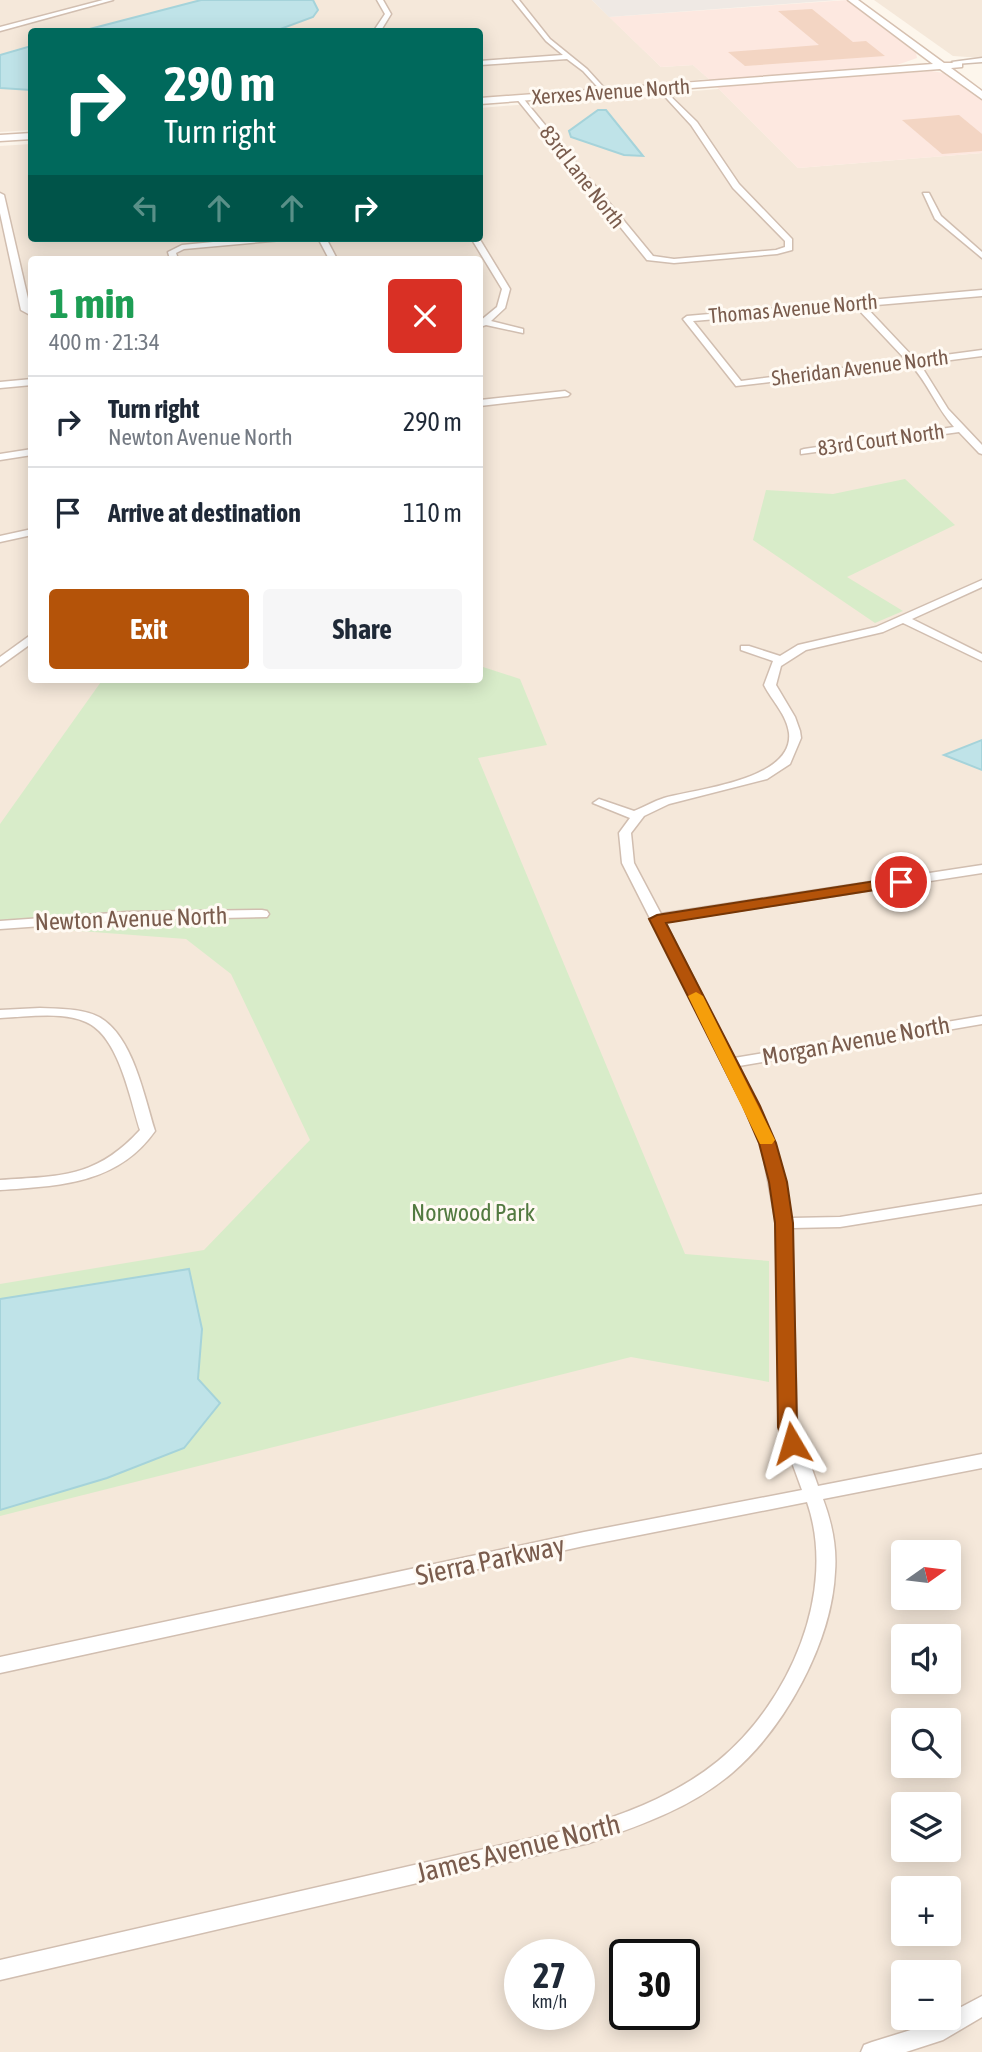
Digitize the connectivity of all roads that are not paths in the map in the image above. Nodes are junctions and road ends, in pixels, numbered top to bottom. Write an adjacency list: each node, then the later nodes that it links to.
1 (110, 0): 6 (street)
2 (380, 0): 7 (street)
3 (516, 0): 9 (street)
4 (852, 0): 8 (street)
5 (868, 0): 12 (street)
6 (1, 28)
7 (379, 28)
8 (898, 34): 13 (street); 14 (street)
9 (567, 57): 11 (street); 18 (street)
10 (982, 61): 12 (street, Xerxes Avenue North)
11 (483, 63)
12 (957, 64): 13 (street, Xerxes Avenue North); 16 (street)
13 (942, 65): 14 (street, Xerxes Avenue North); 15 (street, Xerxes Avenue North); 19 (main road)
14 (893, 67): 15 (street, Xerxes Avenue North)
15 (742, 82): 17 (street, Xerxes Avenue North)
16 (982, 82)
17 (660, 88): 18 (street, Xerxes Avenue North); 20 (street, 83rd Lane North)
18 (605, 92): 20 (street, Xerxes Avenue North)
19 (982, 96)
20 (520, 99): 21 (street, Xerxes Avenue North)
21 (483, 102)
22 (28, 135): 23 (street)
23 (0, 138)
24 (0, 195): 32 (street)
25 (926, 195): 29 (street)
26 (238, 242): 28 (street)
27 (477, 242): 33 (street)
28 (173, 256)
29 (982, 256)
30 (982, 293): 31 (street, Thomas Avenue North)
31 (857, 303): 37 (street); 39 (street, Thomas Avenue North)
32 (28, 312)
33 (483, 322)
34 (483, 323): 35 (street)
35 (520, 331)
36 (982, 353): 37 (street, Sheridan Avenue North)
37 (913, 360): 39 (street, Sheridan Avenue North); 43 (street)
38 (28, 382): 40 (street)
39 (739, 384)
40 (0, 385)
41 (565, 394): 42 (street)
42 (483, 403)
43 (958, 429): 44 (street); 45 (street, 83rd Court North)
44 (982, 451)
45 (804, 452)
46 (28, 453): 47 (street)
47 (0, 457)
48 (28, 533): 49 (street)
49 (0, 539)
50 (982, 583): 51 (street)
51 (905, 620): 54 (street); 55 (street)
52 (28, 640): 56 (street)
53 (745, 648): 55 (street)
54 (982, 658)
55 (781, 660): 58 (street)
56 (0, 663)
57 (599, 803): 58 (street)
58 (638, 817): 61 (street, James Avenue North)
59 (982, 869): 61 (street)
60 (262, 914): 62 (street, Newton Avenue North)
61 (657, 919): 65 (street, James Avenue North)
62 (0, 925)
63 (0, 1014): 66 (street)
64 (982, 1020): 65 (street, Morgan Avenue North)
65 (729, 1063): 68 (street, James Avenue North)
66 (0, 1185)
67 (982, 1199): 68 (street)
68 (784, 1223): 70 (street, James Avenue North)
69 (982, 1461): 70 (street, Sierra Parkway)
70 (811, 1493): 71 (street, Sierra Parkway); 72 (street, James Avenue North)
71 (0, 1665)
72 (0, 1969)
73 (982, 2006): 74 (street)
74 (872, 2052)

